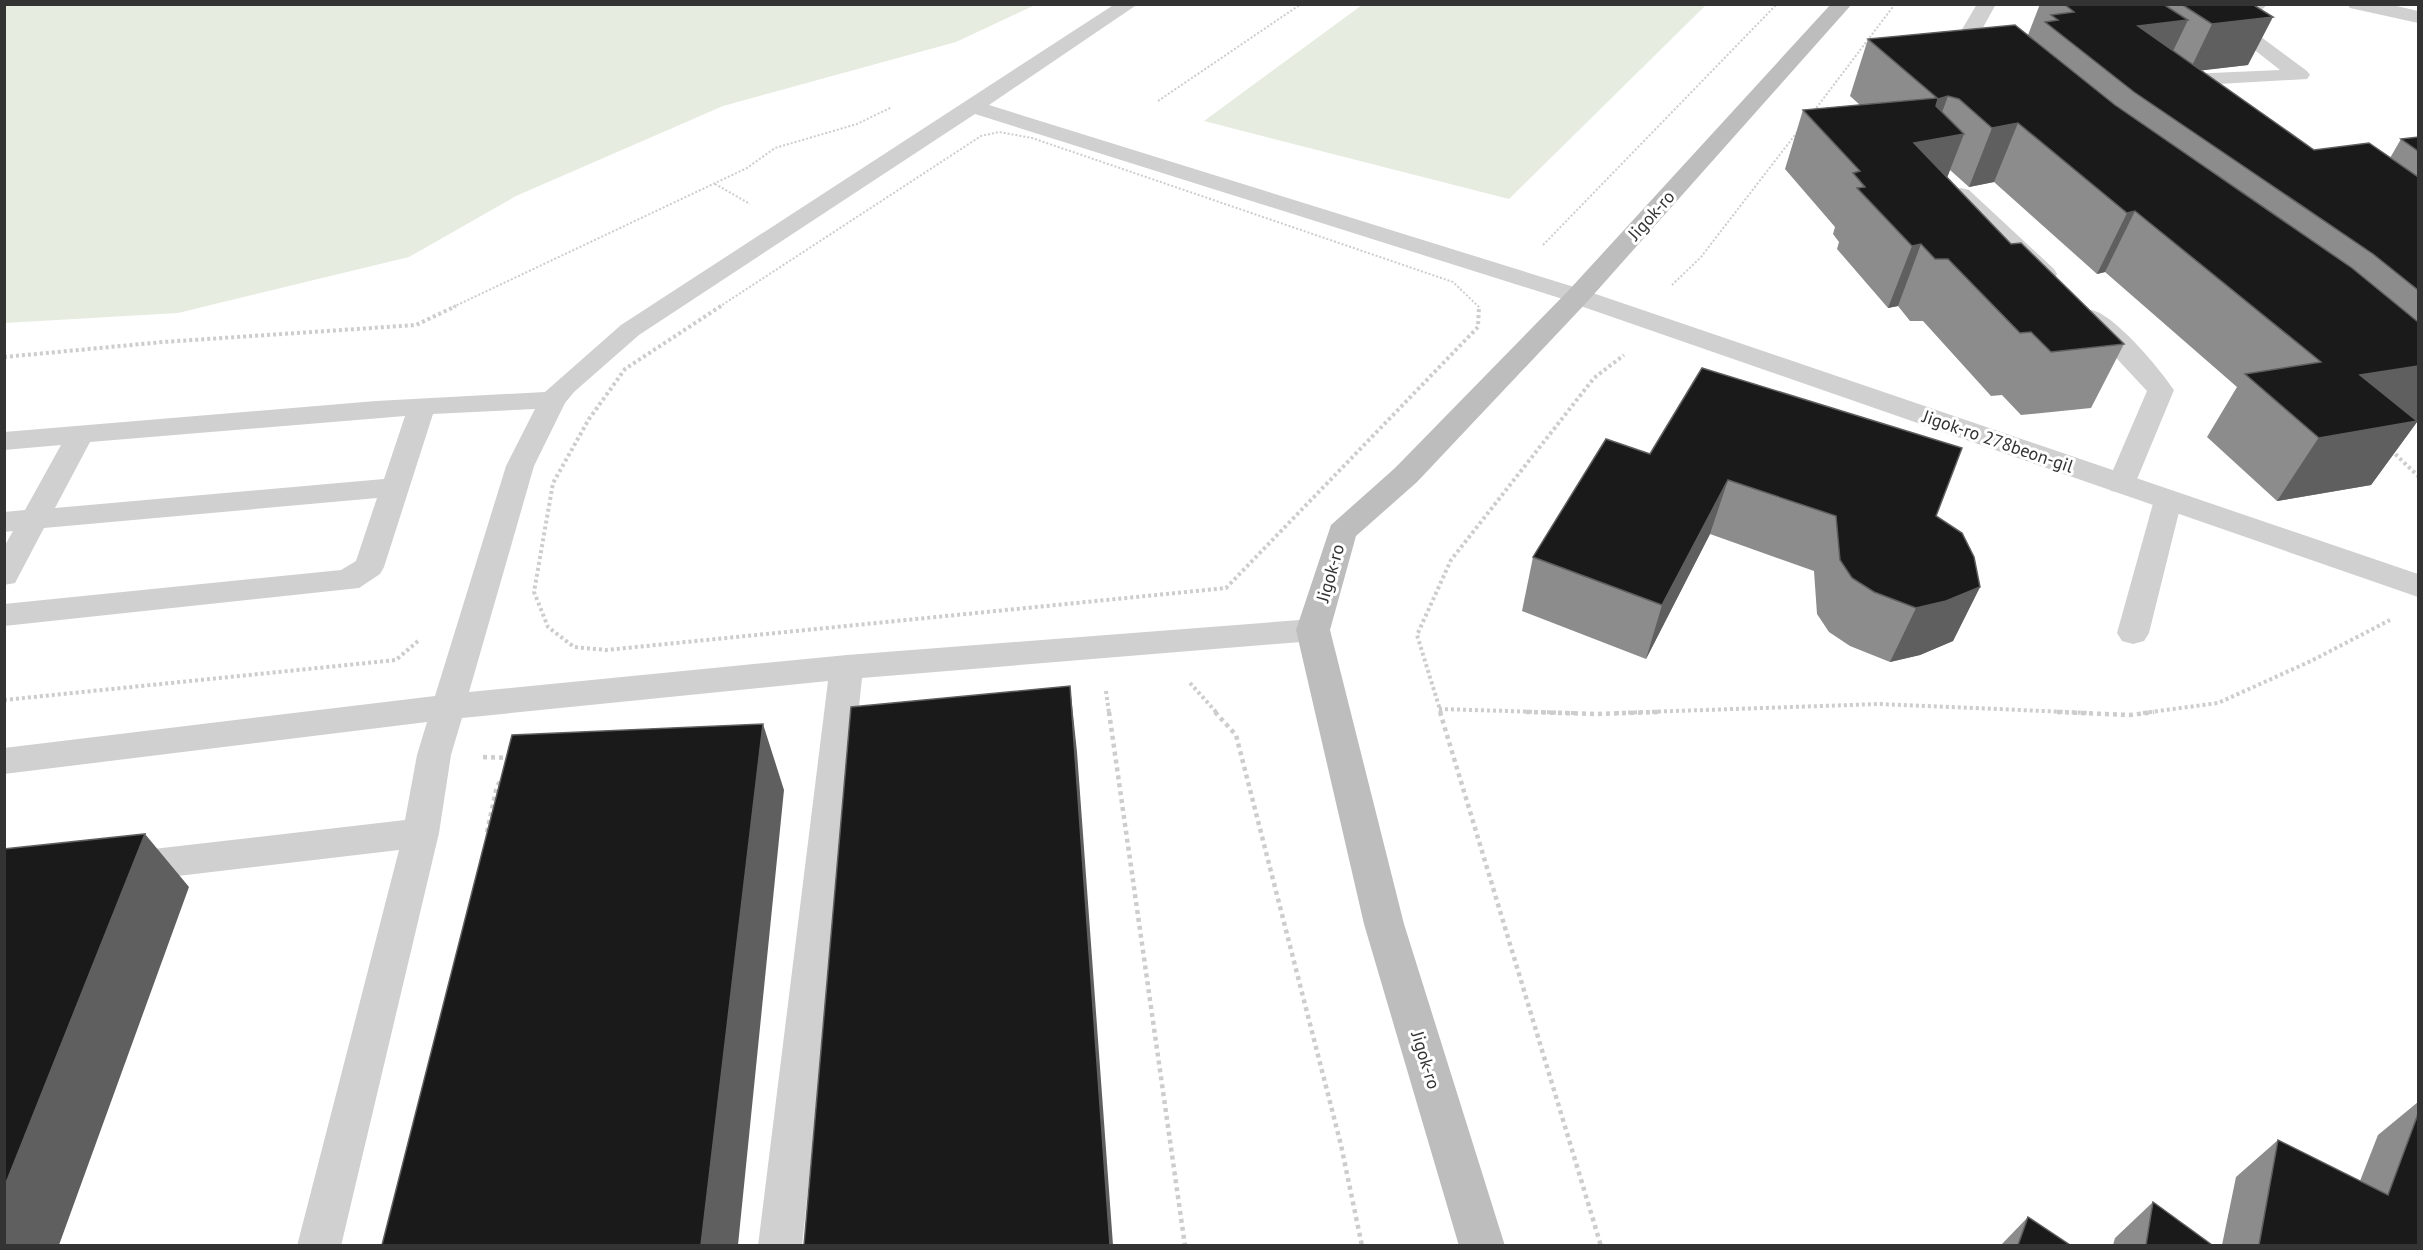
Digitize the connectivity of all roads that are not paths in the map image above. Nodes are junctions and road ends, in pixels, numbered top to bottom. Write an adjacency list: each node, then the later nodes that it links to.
1 (1129, 4): 11 (lane)
2 (1842, 4): 13 (main road, Jigok-ro)
3 (1987, 4): 8 (lane)
4 (2259, 4): 9 (lane)
5 (2357, 4): 6 (street)
6 (2418, 17)
7 (2159, 63): 9 (lane)
8 (1999, 74)
9 (2184, 80): 10 (lane)
10 (2212, 100)
11 (975, 107): 13 (lane); 14 (lane)
12 (1944, 180): 18 (lane)
13 (1578, 296): 18 (street, Jigok-ro 278beon-gil); 26 (main road, Jigok-ro)
14 (553, 400): 15 (lane); 29 (lane)
15 (422, 407): 16 (lane); 19 (lane)
16 (81, 434): 17 (lane); 21 (lane)
17 (4, 441)
18 (2121, 484): 20 (street, Jigok-ro 278beon-gil)
19 (396, 487): 21 (lane); 25 (lane)
20 (2168, 500): 24 (street, Jigok-ro 278beon-gil); 27 (lane)
21 (35, 519): 22 (lane); 23 (lane)
22 (4, 522)
23 (4, 575)
24 (2418, 586)
25 (4, 615)
26 (1313, 630): 28 (lane); 35 (main road, Jigok-ro)
27 (2133, 633)
28 (848, 667): 29 (lane); 34 (lane)
29 (447, 707): 30 (lane); 31 (lane)
30 (4, 761)
31 (421, 833): 32 (lane); 33 (lane)
32 (100, 870)
33 (320, 1245)
34 (780, 1245)
35 (1482, 1245)

